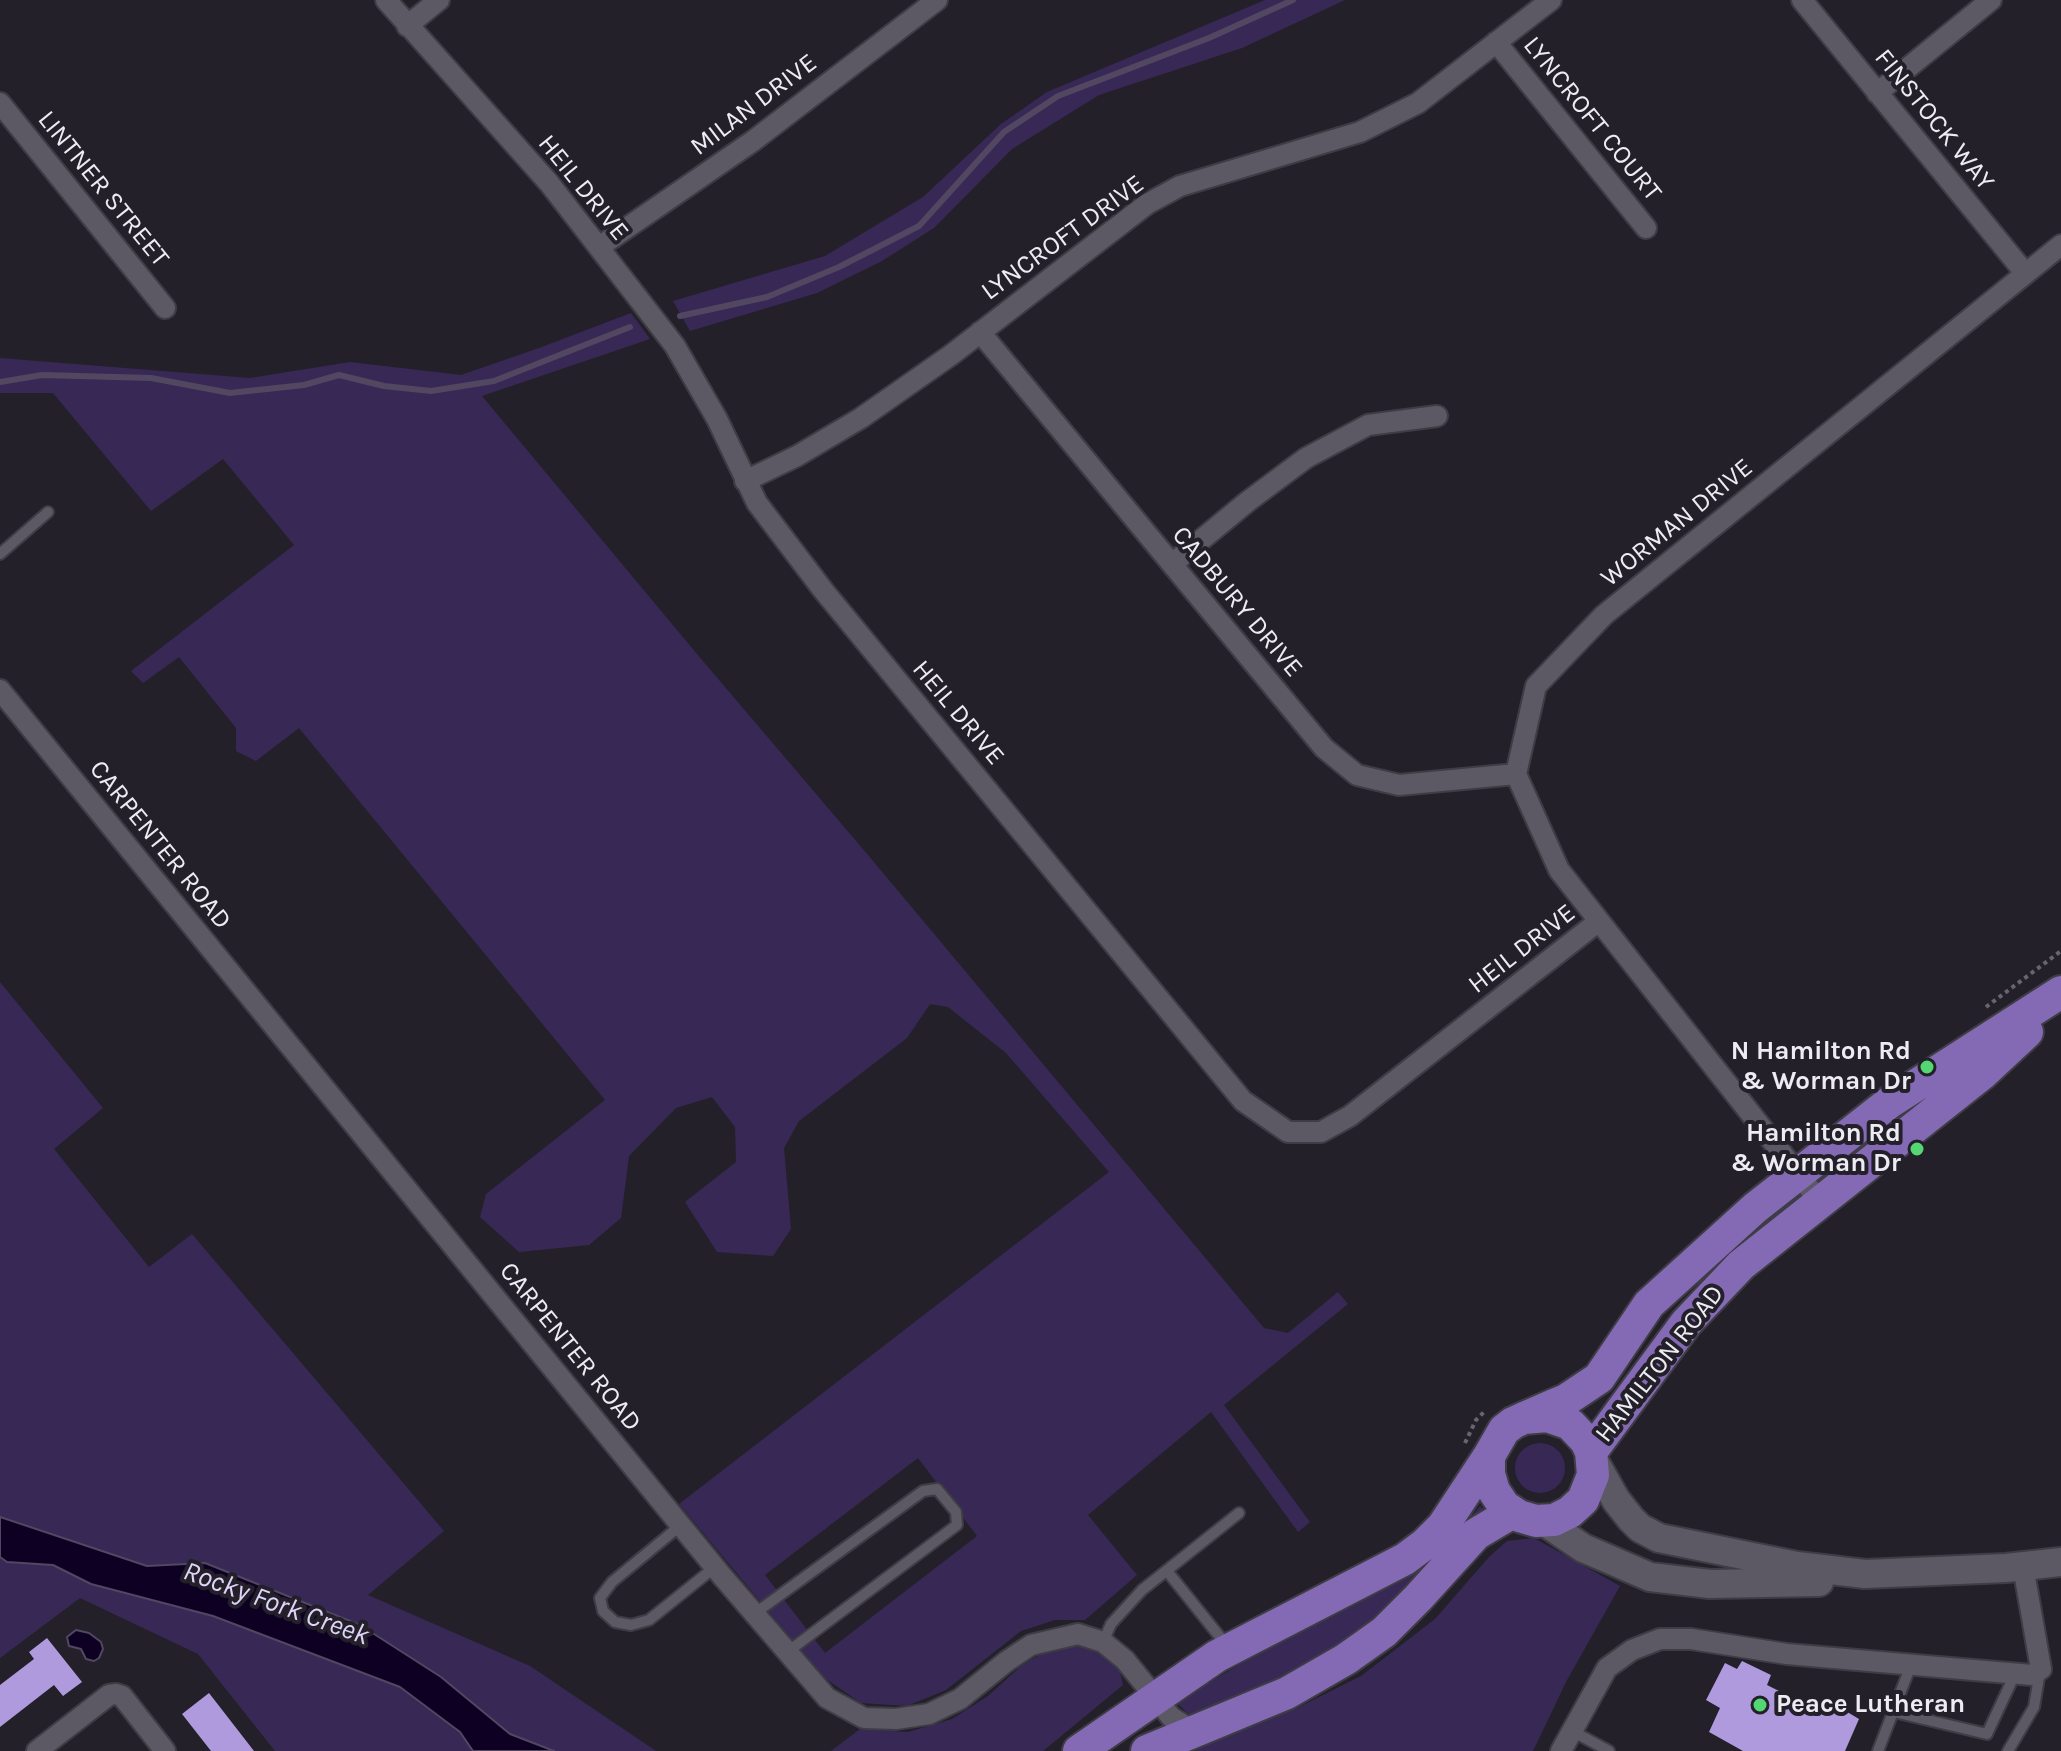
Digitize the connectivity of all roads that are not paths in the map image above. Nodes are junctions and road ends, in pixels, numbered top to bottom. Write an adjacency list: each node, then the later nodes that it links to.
1 (386, 0): 7 (street, HEIL DRIVE)
2 (439, 0): 7 (street)
3 (937, 0): 13 (street, MILAN DRIVE)
4 (1551, 0): 8 (street, LYNCROFT DRIVE)
5 (1802, 0): 9 (street, FINSTOCK WAY)
6 (1991, 0): 9 (street)
7 (407, 26): 13 (street, HEIL DRIVE)
8 (1496, 42): 11 (street, LYNCROFT COURT); 16 (street, LYNCROFT DRIVE)
9 (1877, 93): 14 (street, FINSTOCK WAY)
10 (0, 103): 15 (street, LINTNER STREET)
11 (1646, 228)
12 (2061, 245): 14 (street, WORMAN DRIVE)
13 (599, 247): 18 (street, HEIL DRIVE)
14 (2025, 273): 23 (street, WORMAN DRIVE)
15 (165, 308)
16 (980, 332): 18 (street, LYNCROFT DRIVE); 21 (street, CADBURY DRIVE)
17 (1437, 416): 21 (street)
18 (745, 481): 24 (street, HEIL DRIVE)
19 (48, 512): 20 (lane)
20 (0, 554)
21 (1172, 564): 23 (street, CADBURY DRIVE)
22 (0, 690): 34 (street, CARPENTER ROAD)
23 (1516, 774): 24 (street)
24 (1599, 921): 27 (street)
25 (2061, 992): 27 (main road, HAMILTON ROAD)
26 (2061, 1000): 28 (main road, HAMILTON ROAD)
27 (1799, 1174): 28 (street); 29 (main road, HAMILTON ROAD)
28 (1821, 1203): 31 (main road, HAMILTON ROAD)
29 (1563, 1409): 30 (main road); 31 (main road)
30 (1476, 1452): 33 (main road); 42 (main road)
31 (1592, 1465): 33 (main road); 39 (main road)
32 (1239, 1513): 38 (lane)
33 (1530, 1518): 39 (main road); 49 (main road)
34 (681, 1525): 37 (street, CARPENTER ROAD); 37 (lane)
35 (2061, 1562): 36 (main road)
36 (2023, 1566): 39 (main road); 45 (street)
37 (715, 1567): 40 (street, CARPENTER ROAD)
38 (1167, 1571): 41 (lane); 42 (lane)
39 (1865, 1574)
40 (754, 1614): 43 (street, CARPENTER ROAD); 43 (lane)
41 (1103, 1642): 43 (street, CARPENTER ROAD); 47 (street)
42 (1229, 1649): 47 (main road)
43 (786, 1653)
44 (1911, 1665): 46 (street); 48 (lane); 50 (street)
45 (2041, 1669): 46 (street); 58 (lane)
46 (2015, 1673): 48 (lane)
47 (1155, 1696): 49 (street); 53 (main road)
48 (1894, 1712): 57 (lane)
49 (1204, 1728): 54 (main road)
50 (1572, 1731): 55 (street); 56 (lane)
51 (37, 1751): 52 (street)
52 (165, 1751)
53 (1079, 1751)
54 (1147, 1751)
55 (1561, 1751)
56 (1609, 1751)
57 (1878, 1751)
58 (2008, 1751)

